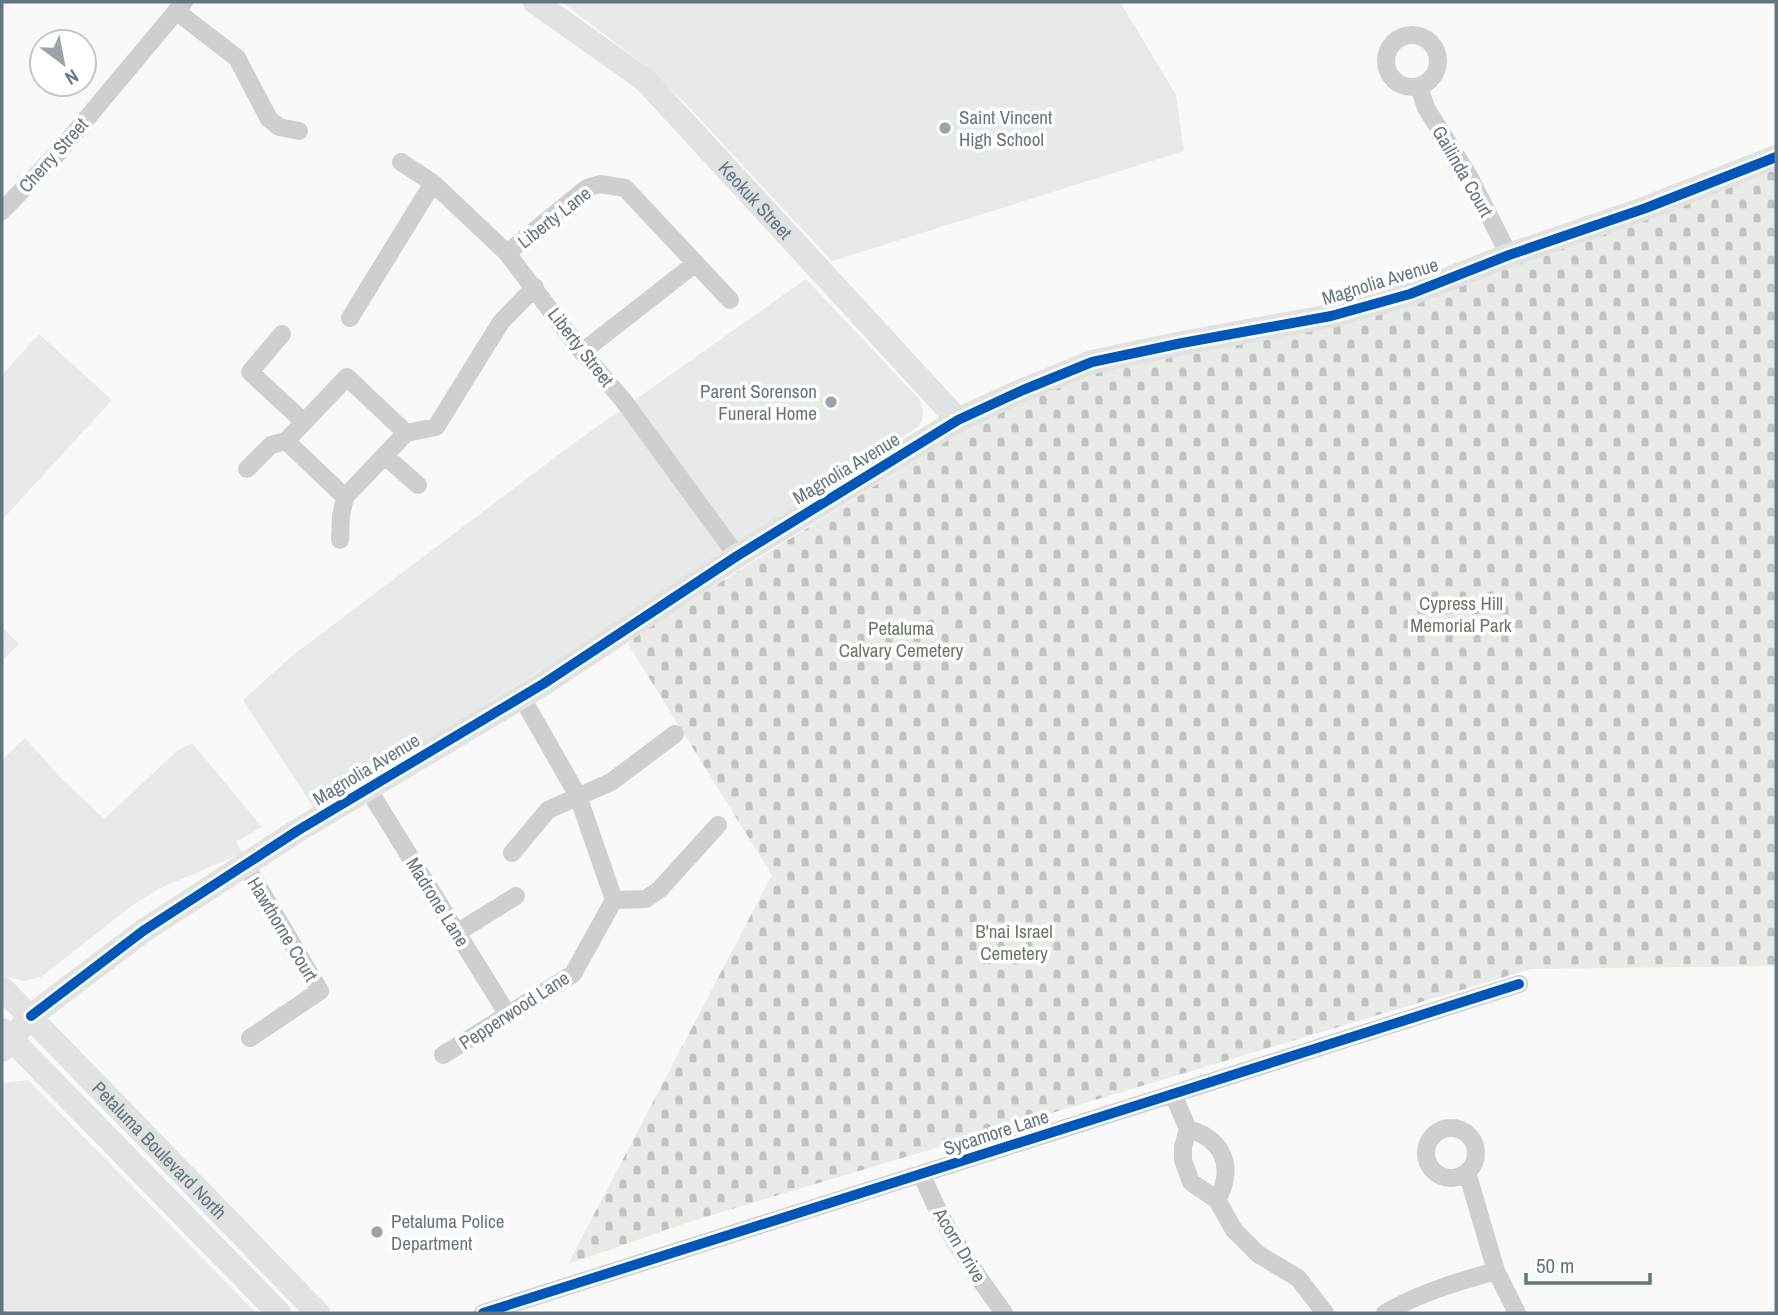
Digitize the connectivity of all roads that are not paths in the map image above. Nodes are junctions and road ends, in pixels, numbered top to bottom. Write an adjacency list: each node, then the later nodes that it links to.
1 (535, 2): 17 (street, Keokuk Street)
2 (180, 7): 4 (street); 8 (street, Cherry Street)
3 (1419, 86): 10 (street, Gailinda Court)
4 (299, 131)
5 (1776, 157): 10 (street, Magnolia Avenue)
6 (401, 162): 7 (street, Liberty Street)
7 (433, 183): 9 (street, Liberty Street); 14 (street)
8 (2, 211)
9 (507, 253): 11 (street, Liberty Lane); 12 (street, Liberty Street)
10 (1509, 255): 17 (street, Magnolia Avenue)
11 (696, 263): 13 (street, Liberty Lane); 16 (street)
12 (534, 287): 16 (street, Liberty Street); 19 (street)
13 (730, 300)
14 (349, 318)
15 (282, 334): 18 (street)
16 (582, 352): 26 (street, Liberty Street)
17 (958, 420): 26 (street, Magnolia Avenue)
18 (304, 422): 19 (street); 20 (street)
19 (406, 433): 21 (street)
20 (286, 441): 22 (street); 24 (street)
21 (384, 456): 23 (street); 24 (street)
22 (247, 469)
23 (418, 485)
24 (345, 497): 25 (street)
25 (341, 540)
26 (737, 556): 27 (street, Magnolia Avenue)
27 (521, 696): 29 (street, Magnolia Avenue); 30 (street)
28 (675, 734): 30 (street)
29 (368, 789): 33 (street, Magnolia Avenue); 36 (street, Madrone Lane)
30 (578, 796): 32 (street); 35 (street)
31 (718, 825): 35 (street)
32 (512, 853)
33 (246, 866): 40 (street, Magnolia Avenue); 42 (street, Hawthorne Court)
34 (516, 896): 36 (street)
35 (614, 900): 39 (street, Pepperwood Lane)
36 (458, 932): 39 (street, Madrone Lane)
37 (1519, 984): 44 (street, Sycamore Lane)
38 (2, 988): 40 (street, Petaluma Boulevard North)
39 (508, 1015): 43 (street, Pepperwood Lane)
40 (31, 1017): 41 (street, Magnolia Avenue); 51 (street, Petaluma Boulevard North)
41 (4, 1036): 50 (street, Petaluma Boulevard North)
42 (250, 1038)
43 (443, 1055)
44 (1172, 1094): 45 (street); 47 (street, Sycamore Lane)
45 (1188, 1129): 48 (street); 48 (street)
46 (1467, 1172): 49 (street)
47 (922, 1174): 52 (street, Sycamore Lane); 53 (street, Acorn Drive)
48 (1217, 1199): 54 (street)
49 (1496, 1271): 55 (street); 56 (street)
50 (279, 1313)
51 (318, 1313)
52 (484, 1313)
53 (1004, 1313)
54 (1325, 1313)
55 (1385, 1313)
56 (1517, 1313)

